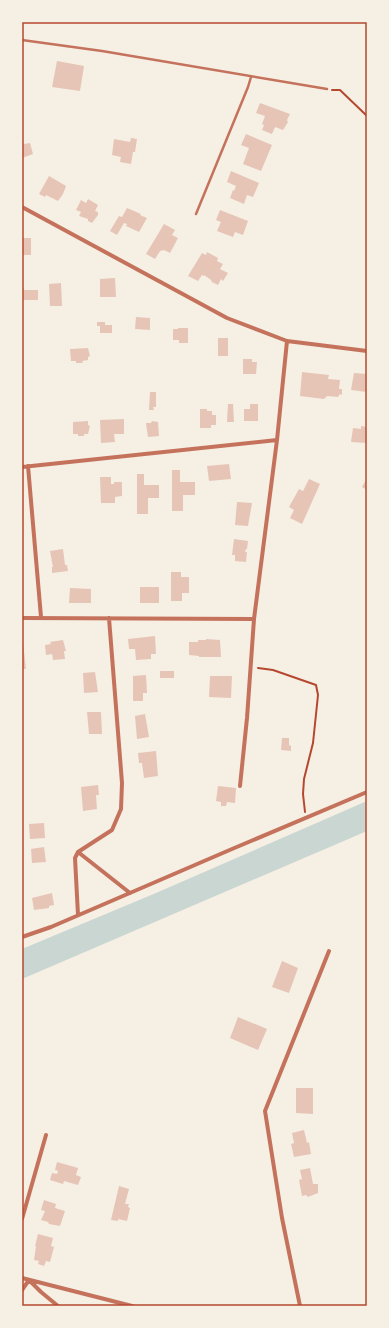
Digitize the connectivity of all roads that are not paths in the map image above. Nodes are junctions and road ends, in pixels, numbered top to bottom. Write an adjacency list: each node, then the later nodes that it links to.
1 (22, 40): 2 (lane)
2 (251, 77): 3 (lane); 5 (lane)
3 (327, 89)
4 (22, 207): 6 (street)
5 (196, 214)
6 (287, 341): 7 (street); 8 (street)
7 (367, 351)
8 (277, 440): 9 (street); 14 (street)
9 (28, 466): 10 (street); 11 (street)
10 (22, 467)
11 (41, 617): 12 (street); 13 (street)
12 (22, 618)
13 (109, 618): 14 (street); 17 (street)
14 (254, 620): 15 (street)
15 (240, 786)
16 (367, 792): 18 (street)
17 (78, 852): 18 (street); 19 (street)
18 (130, 893): 19 (street)
19 (78, 915): 20 (street)
20 (22, 937)
21 (329, 952): 29 (street)
22 (46, 1135): 23 (street)
23 (22, 1219)
24 (22, 1278): 25 (street)
25 (29, 1280): 26 (street); 27 (street); 28 (street)
26 (22, 1290)
27 (58, 1306)
28 (132, 1306)
29 (300, 1306)

